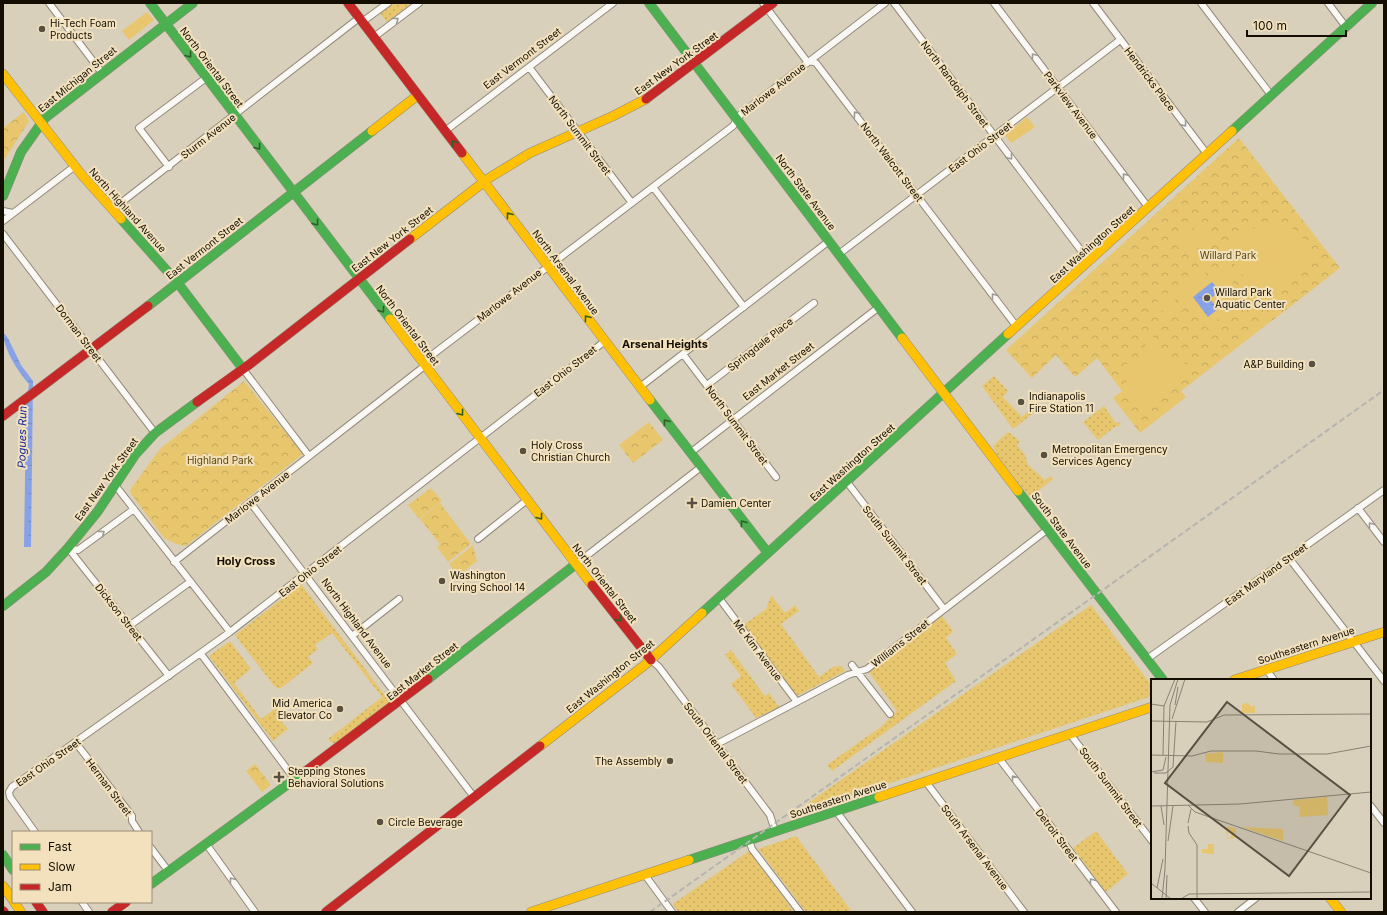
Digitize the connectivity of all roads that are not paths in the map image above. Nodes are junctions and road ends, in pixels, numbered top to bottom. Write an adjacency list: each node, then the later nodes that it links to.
1 (50, 3): 25 (street)
2 (150, 3): 18 (main road, North Oriental Street)
3 (193, 3): 18 (main road, East Michigan Street)
4 (348, 3): 17 (main road, North Arsenal Avenue)
5 (388, 3): 17 (street, Sturm Avenue)
6 (419, 3): 20 (street, one-way to 6)
7 (612, 3): 24 (street, East Vermont Street)
8 (649, 3): 23 (main road, North State Avenue)
9 (885, 3): 22 (street, Marlowe Avenue)
10 (894, 3): 36 (street, North Randolph Street)
11 (994, 3): 28 (street, Parkview Avenue, one-way to 11)
12 (1093, 3): 21 (street, Hendricks Place)
13 (1201, 3): 30 (street)
14 (1328, 3): 19 (street)
15 (1372, 3): 19 (main road, East Washington Street)
16 (768, 5): 22 (street, North Walcott Street); 23 (main road, East New York Street)
17 (361, 20): 20 (main road, North Arsenal Avenue); 31 (street, Sturm Avenue)
18 (166, 24): 25 (main road, East Michigan Street); 27 (main road, North Oriental Street, one-way to 27)
19 (1346, 27): 30 (main road, East Washington Street)
20 (374, 37): 29 (main road, North Arsenal Avenue)
21 (1120, 40): 28 (street, East Ohio Street); 37 (street, Hendricks Place, one-way to 37)
22 (810, 61): 32 (street, Marlowe Avenue); 43 (street, North Walcott Street, one-way to 22)
23 (695, 63): 32 (main road, North State Avenue); 35 (main road, East New York Street)
24 (528, 67): 34 (street, East Vermont Street); 35 (street, North Summit Street)
25 (102, 73): 33 (main road, East Michigan Street)
26 (3, 74): 33 (main road, North Highland Avenue)
27 (206, 78): 31 (main road, North Oriental Street); 39 (street)
28 (1058, 87): 36 (street, East Ohio Street); 46 (street, Parkview Avenue, one-way to 28)
29 (418, 95): 34 (main road, North Arsenal Avenue); 42 (main road, East Vermont Street)
30 (1271, 95): 37 (main road, East Washington Street)
31 (235, 116): 39 (street, Sturm Avenue); 42 (main road, North Oriental Street, one-way to 42)
32 (737, 120): 41 (street, Marlowe Avenue); 52 (main road, North State Avenue)
33 (41, 122): 38 (main road, North Highland Avenue); 44 (main road, East Michigan Street)
34 (445, 131): 40 (main road, North Arsenal Avenue, one-way to 34)
35 (578, 132): 40 (main road, East New York Street); 45 (street, North Summit Street)
36 (994, 136): 43 (street, East Ohio Street); 54 (street, North Randolph Street, one-way to 54)
37 (1207, 154): 46 (main road, East Washington Street)
38 (74, 166): 47 (main road, North Highland Avenue); 49 (street)
39 (169, 167): 47 (street, Sturm Avenue)
40 (484, 182): 55 (main road, North Arsenal Avenue, one-way to 40); 56 (main road, East New York Street)
41 (653, 187): 45 (street, Marlowe Avenue); 59 (street)
42 (293, 192): 56 (main road, North Oriental Street, one-way to 56); 57 (main road, East Vermont Street)
43 (917, 195): 53 (street, East Ohio Street); 61 (street, North Walcott Street, one-way to 43)
44 (3, 196)
45 (632, 203): 55 (street, Marlowe Avenue)
46 (1148, 207): 54 (main road, East Washington Street)
47 (113, 209): 57 (main road, North Highland Avenue)
48 (3, 211): 49 (street)
49 (13, 213): 50 (street)
50 (3, 221)
51 (3, 234): 63 (street, Dorman Street)
52 (830, 242): 53 (main road, North State Avenue); 59 (street)
53 (839, 254): 60 (main road, North State Avenue)
54 (1090, 261): 61 (main road, East Washington Street)
55 (548, 266): 62 (main road, North Arsenal Avenue, one-way to 55); 65 (street, Marlowe Avenue)
56 (359, 278): 65 (main road, North Oriental Street, one-way to 65); 66 (main road, East New York Street)
57 (177, 282): 63 (main road, East Vermont Street); 66 (main road, North Highland Avenue)
58 (814, 302): 67 (street, Springdale Place)
59 (744, 307): 64 (street)
60 (879, 307): 69 (main road, North State Avenue); 71 (street, East Market Street)
61 (1017, 327): 69 (main road, East Washington Street)
62 (604, 341): 68 (main road, North Arsenal Avenue); 73 (street, East Ohio Street)
63 (92, 350): 70 (main road, East Vermont Street); 72 (street, Dorman Street)
64 (683, 354): 67 (street, North Summit Street); 68 (street)
65 (424, 365): 73 (main road, North Oriental Street, one-way to 73); 75 (street, Marlowe Avenue)
66 (243, 369): 72 (main road, East New York Street); 75 (street, North Highland Avenue)
67 (707, 385): 71 (street, North Summit Street)
68 (640, 387): 74 (main road, North Arsenal Avenue, one-way to 68)
69 (944, 394): 78 (main road, East Washington Street); 85 (main road, South State Avenue)
70 (3, 416)
71 (733, 419): 74 (street, East Market Street); 77 (street, North Summit Street)
72 (155, 433): 79 (main road, East New York Street)
73 (480, 438): 81 (main road, North Oriental Street); 93 (street, East Ohio Street)
74 (690, 453): 76 (main road, North Arsenal Avenue)
75 (309, 456): 82 (street, Marlowe Avenue)
76 (701, 467): 89 (main road, North Arsenal Avenue, one-way to 76); 92 (street, East Market Street)
77 (776, 477)
78 (847, 482): 89 (main road, East Washington Street); 98 (street, South Summit Street)
79 (115, 485): 84 (street); 88 (main road, East New York Street)
80 (1384, 490): 83 (street, East Maryland Street)
81 (527, 500): 86 (street); 92 (main road, North Oriental Street, one-way to 92)
82 (250, 502): 91 (street, Marlowe Avenue); 93 (street, North Highland Avenue)
83 (1358, 508): 87 (street, one-way to 83); 90 (street, East Maryland Street)
84 (134, 509): 88 (street, one-way to 84); 91 (street)
85 (1048, 529): 98 (street, Williams Street); 105 (main road, South State Avenue)
86 (478, 539)
87 (1384, 542)
88 (68, 548): 97 (main road, East New York Street); 99 (street, Dickson Street)
89 (768, 553): 95 (main road, East Washington Street)
90 (1289, 558): 103 (street); 105 (street, East Maryland Street)
91 (174, 562): 94 (street)
92 (576, 564): 106 (main road, North Oriental Street, one-way to 106); 115 (main road, East Market Street)
93 (305, 574): 100 (street, East Ohio Street); 102 (street, North Highland Avenue)
94 (190, 582): 99 (street); 100 (street)
95 (719, 598): 106 (main road, East Washington Street); 116 (street, Mc Kim Avenue)
96 (399, 599): 102 (street)
97 (3, 606)
98 (944, 609): 109 (street, Williams Street)
99 (129, 626): 110 (street, Dickson Street)
100 (230, 632): 104 (street, East Ohio Street)
101 (1384, 632): 103 (main road, Southeastern Avenue)
102 (352, 636): 115 (street, North Highland Avenue)
103 (1353, 641): 108 (main road, Southeastern Avenue); 114 (street)
104 (201, 654): 110 (street, East Ohio Street); 123 (street)
105 (1147, 659): 111 (main road, South State Avenue)
106 (651, 660): 121 (street, South Oriental Street); 125 (main road, East Washington Street)
107 (852, 665): 109 (street)
108 (1266, 669): 112 (main road, Southeastern Avenue); 113 (street)
109 (858, 672): 116 (street, Williams Street); 118 (street)
110 (169, 676): 120 (street, East Ohio Street)
111 (1162, 679)
112 (1237, 679)
113 (1273, 679)
114 (1384, 682)
115 (402, 700): 123 (main road, East Market Street); 125 (street, North Highland Avenue)
116 (797, 702): 121 (street, Williams Street)
117 (1151, 707): 119 (main road, Southeastern Avenue)
118 (890, 714)
119 (1070, 734): 122 (main road, Southeastern Avenue); 133 (street, South Summit Street)
120 (76, 743): 129 (street, East Ohio Street); 130 (street, Herman Street)
121 (717, 744): 131 (street, South Oriental Street)
122 (998, 757): 124 (main road, Southeastern Avenue); 161 (street, Detroit Street, one-way to 122)
123 (296, 781): 134 (main road, East Market Street)
124 (926, 782): 127 (main road, Southeastern Avenue); 160 (street, South Arsenal Avenue)
125 (474, 797): 155 (main road, East Washington Street)
126 (1371, 806): 128 (street)
127 (836, 811): 131 (main road, Southeastern Avenue); 159 (street)
128 (1384, 823)
129 (34, 831)
130 (138, 831)
131 (775, 831): 132 (main road, Southeastern Avenue)
132 (749, 840): 139 (main road, Southeastern Avenue); 158 (street)
133 (1151, 840)
134 (207, 845): 138 (main road, East Market Street); 154 (street, one-way to 134)
135 (152, 849): 138 (street)
136 (3, 855): 137 (main road)
137 (12, 868)
138 (169, 872): 140 (main road, East Market Street)
139 (645, 874): 156 (main road, Southeastern Avenue); 157 (street)
140 (152, 883)
141 (3, 886): 142 (main road)
142 (12, 898)
143 (1195, 899): 162 (street)
144 (1255, 899): 163 (street)
145 (1331, 899): 164 (main road)
146 (15, 903): 150 (main road)
147 (37, 903): 151 (main road)
148 (83, 903): 152 (street)
149 (125, 903): 153 (main road)
150 (21, 912)
151 (43, 912)
152 (89, 912)
153 (112, 912)
154 (255, 912)
155 (326, 912)
156 (531, 912)
157 (672, 912)
158 (800, 912)
159 (912, 912)
160 (1024, 912)
161 (1116, 912)
162 (1205, 912)
163 (1238, 912)
164 (1341, 912)

